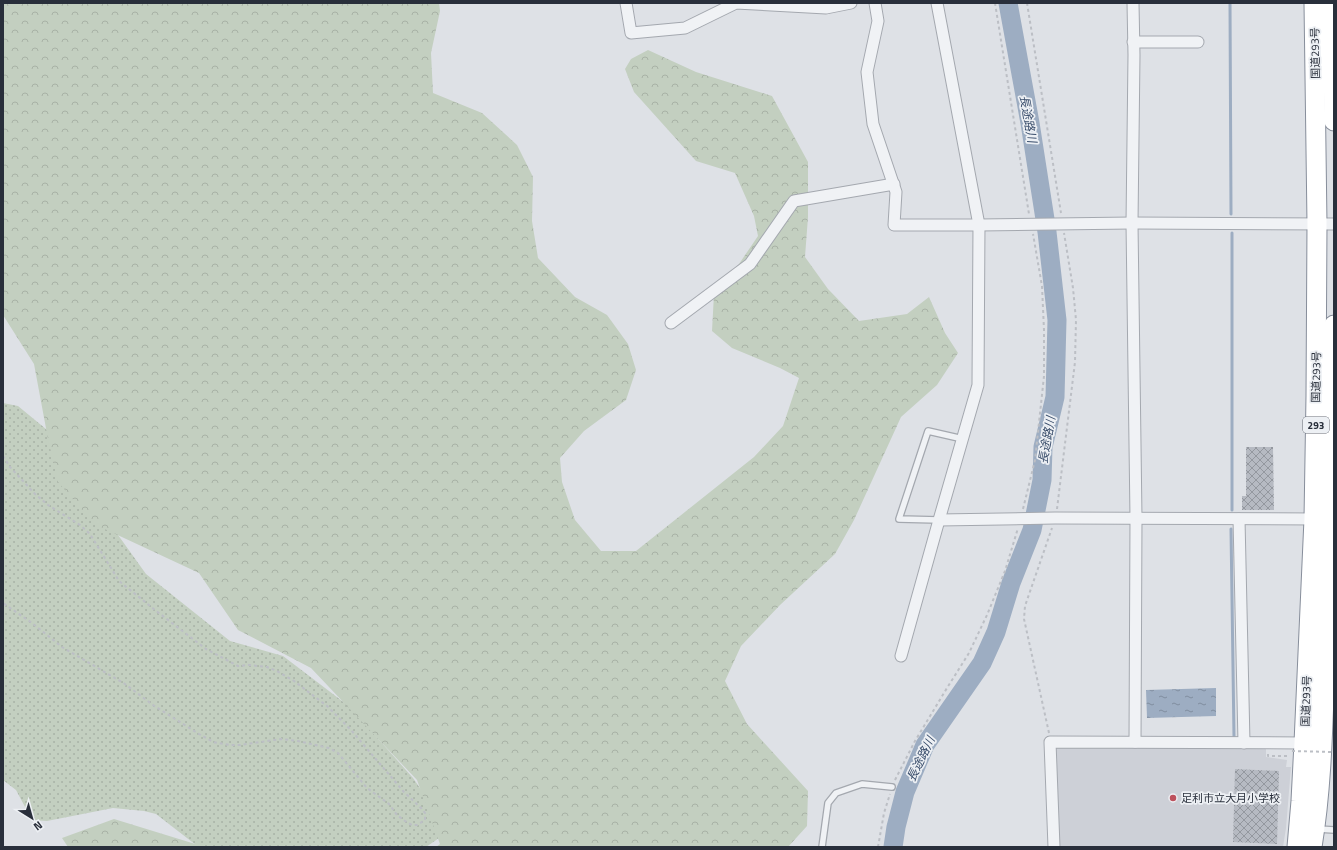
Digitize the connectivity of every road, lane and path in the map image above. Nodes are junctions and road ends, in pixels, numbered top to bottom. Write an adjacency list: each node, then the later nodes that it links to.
1 (626, 3): 2 (street)
2 (736, 3): 3 (street)
3 (851, 3)
4 (875, 3): 14 (street)
5 (937, 3): 19 (street)
6 (995, 3): 17 (path)
7 (1027, 3): 18 (path)
8 (1133, 3): 11 (street)
9 (1314, 3): 16 (highway, 国道293号 / 293)
10 (1332, 3): 13 (highway, 国道293号)
11 (1133, 42): 12 (street); 15 (street)
12 (1198, 42)
13 (1334, 121)
14 (894, 184): 19 (street); 20 (street)
15 (1132, 223): 16 (street); 18 (street); 26 (street)
16 (1326, 224): 28 (highway, 国道293号 / 293)
17 (1033, 225): 18 (street); 19 (street); 24 (path)
18 (1060, 225): 25 (path)
19 (979, 226): 22 (street)
20 (671, 323)
21 (1334, 325): 28 (highway, 国道293号 / 293)
22 (963, 438): 29 (street); 29 (lane)
23 (3, 456): 30 (path)
24 (1021, 518): 25 (street); 29 (street); 37 (path)
25 (1053, 518): 26 (street); 32 (path)
26 (1136, 518): 27 (street); 33 (street)
27 (1239, 519): 28 (street); 34 (street)
28 (1326, 519): 35 (highway, 国道293号 / 293); 39 (highway, 国道293号 / 293)
29 (939, 520): 31 (street)
30 (3, 604)
31 (901, 656)
32 (1050, 742): 33 (street); 42 (street)
33 (1135, 742): 34 (street)
34 (1244, 743): 35 (street)
35 (1298, 747): 36 (path, bridge); 43 (highway, 国道293号 / 293)
36 (1332, 752)
37 (892, 786): 40 (lane); 41 (path)
38 (1334, 830): 39 (lane)
39 (1314, 838)
40 (822, 847)
41 (878, 847)
42 (1054, 847)
43 (1297, 847)

